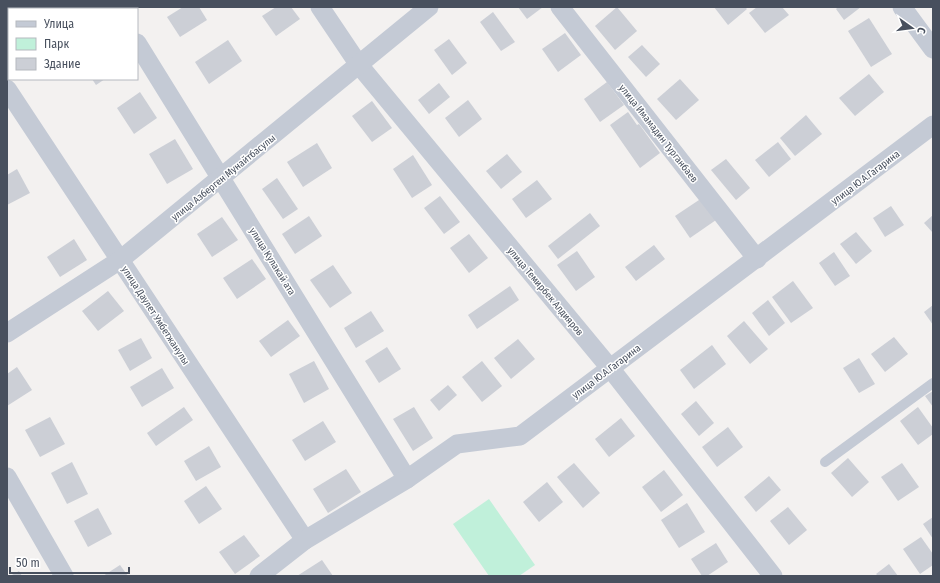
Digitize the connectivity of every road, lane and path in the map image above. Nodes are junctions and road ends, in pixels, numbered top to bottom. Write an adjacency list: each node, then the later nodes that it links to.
1 (320, 7): 7 (street, улица Темирбек Алдияров)
2 (429, 7): 7 (street, улица Азберген Мунайтбасулы)
3 (560, 7): 11 (street, улица Имамадин Турганбаев)
4 (902, 7): 6 (street)
5 (138, 45): 10 (street, улица Кулакай ата)
6 (933, 49)
7 (359, 65): 10 (street, улица Азберген Мунайтбасулы); 14 (street, улица Темирбек Алдияров)
8 (7, 89): 12 (street, улица Даулет Умбетжанулы)
9 (933, 125): 11 (street, улица Ю.А.Гагарина)
10 (222, 178): 12 (street, улица Азберген Мунайтбасулы); 18 (street, улица Кулакай ата)
11 (757, 259): 14 (street, улица Ю.А.Гагарина)
12 (120, 260): 13 (street, улица Азберген Мунайтбасулы); 19 (street, улица Даулет Умбетжанулы)
13 (7, 332)
14 (610, 368): 18 (street, улица Ю.А.Гагарина); 22 (street, улица Темирбек Алдияров)
15 (933, 383): 16 (lane)
16 (825, 462)
17 (7, 477): 21 (street)
18 (407, 479): 19 (street, улица Ю.А.Гагарина)
19 (305, 540): 20 (street, улица Ю.А.Гагарина)
20 (269, 573)
21 (64, 576)
22 (773, 576)

